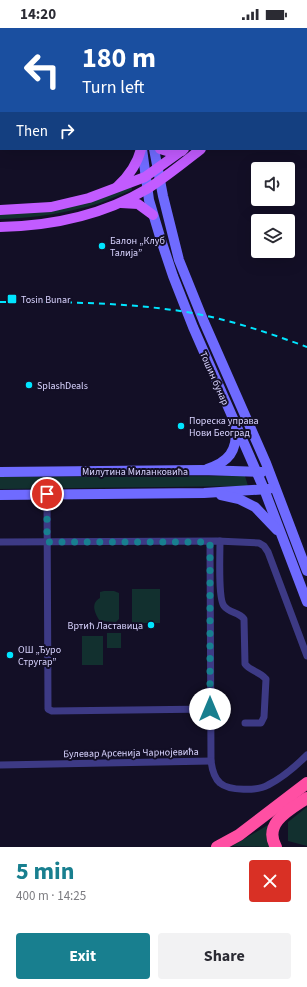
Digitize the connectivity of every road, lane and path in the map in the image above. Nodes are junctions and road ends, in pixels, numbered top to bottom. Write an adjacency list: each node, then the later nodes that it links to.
1 (141, 150): 8 (main road, Тошин бунар)
2 (141, 150): 11 (main road)
3 (154, 150): 7 (main road, Тошин бунар)
4 (163, 150): 5 (main road)
5 (183, 150): 7 (main road)
6 (200, 150): 9 (main road)
7 (158, 169): 8 (main road); 9 (main road, Тошин бунар)
8 (145, 178): 10 (main road, Тошин бунар); 11 (main road)
9 (159, 181): 10 (main road); 20 (main road, Тошин бунар)
10 (147, 189): 12 (main road); 14 (main road, Тошин бунар)
11 (114, 190): 13 (main road)
12 (119, 203): 14 (main road); 15 (main road)
13 (0, 210)
14 (153, 215): 16 (main road, Тошин бунар)
15 (0, 227)
16 (236, 424): 17 (main road); 19 (main road, Тошин бунар)
17 (201, 470): 18 (main road, Милутина Миланковића); 19 (main road, Милутина Миланковића)
18 (0, 472)
19 (256, 472): 20 (main road, Милутина Миланковића); 22 (main road, Тошин бунар)
20 (269, 472): 21 (main road, Тошин бунар)
21 (275, 488): 22 (main road); 31 (main road, Тошин бунар)
22 (264, 489): 23 (main road); 26 (main road, Тошин бунар)
23 (214, 492): 24 (main road); 26 (main road)
24 (47, 494): 25 (main road); 28 (street)
25 (0, 495)
26 (281, 535): 32 (main road, Тошин бунар)
27 (0, 542): 28 (street)
28 (47, 542): 29 (street); 34 (street)
29 (210, 542): 30 (street); 34 (street)
30 (220, 542): 33 (street); 35 (street)
31 (307, 571)
32 (307, 602)
33 (306, 654)
34 (210, 709): 37 (street)
35 (245, 724)
36 (307, 755): 37 (street, Булевар Арсенија Чарнојевића)
37 (211, 761): 38 (street, Булевар Арсенија Чарнојевића)
38 (0, 765)
39 (307, 783): 41 (highway)
40 (307, 798): 42 (highway)
41 (217, 847)
42 (276, 847)

